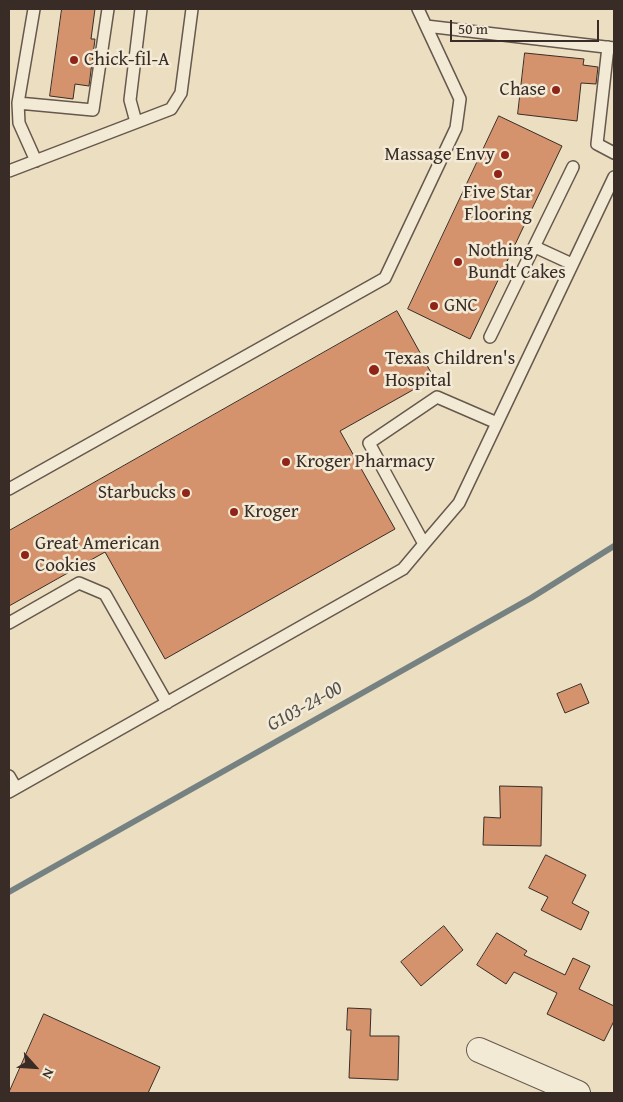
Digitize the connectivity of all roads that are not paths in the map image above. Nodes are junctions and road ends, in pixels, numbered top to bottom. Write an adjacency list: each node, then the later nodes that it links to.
1 (34, 9): 8 (lane)
2 (108, 9): 8 (lane)
3 (141, 9): 9 (lane)
4 (192, 9): 9 (lane)
5 (418, 9): 6 (lane)
6 (426, 26): 7 (lane); 19 (lane)
7 (611, 48): 10 (lane)
8 (18, 103): 11 (lane)
9 (136, 122): 11 (lane)
10 (614, 153)
11 (36, 160): 13 (lane)
12 (573, 167): 15 (lane)
13 (9, 171)
14 (614, 177): 16 (lane)
15 (535, 247): 16 (lane); 17 (lane)
16 (572, 264): 18 (lane)
17 (490, 338)
18 (497, 423): 20 (lane); 20 (lane)
19 (9, 489)
20 (424, 544): 22 (lane)
21 (9, 623): 22 (lane)
22 (166, 703): 24 (lane)
23 (9, 776): 24 (lane)
24 (12, 790)
25 (479, 1050): 26 (street)
26 (578, 1093)

